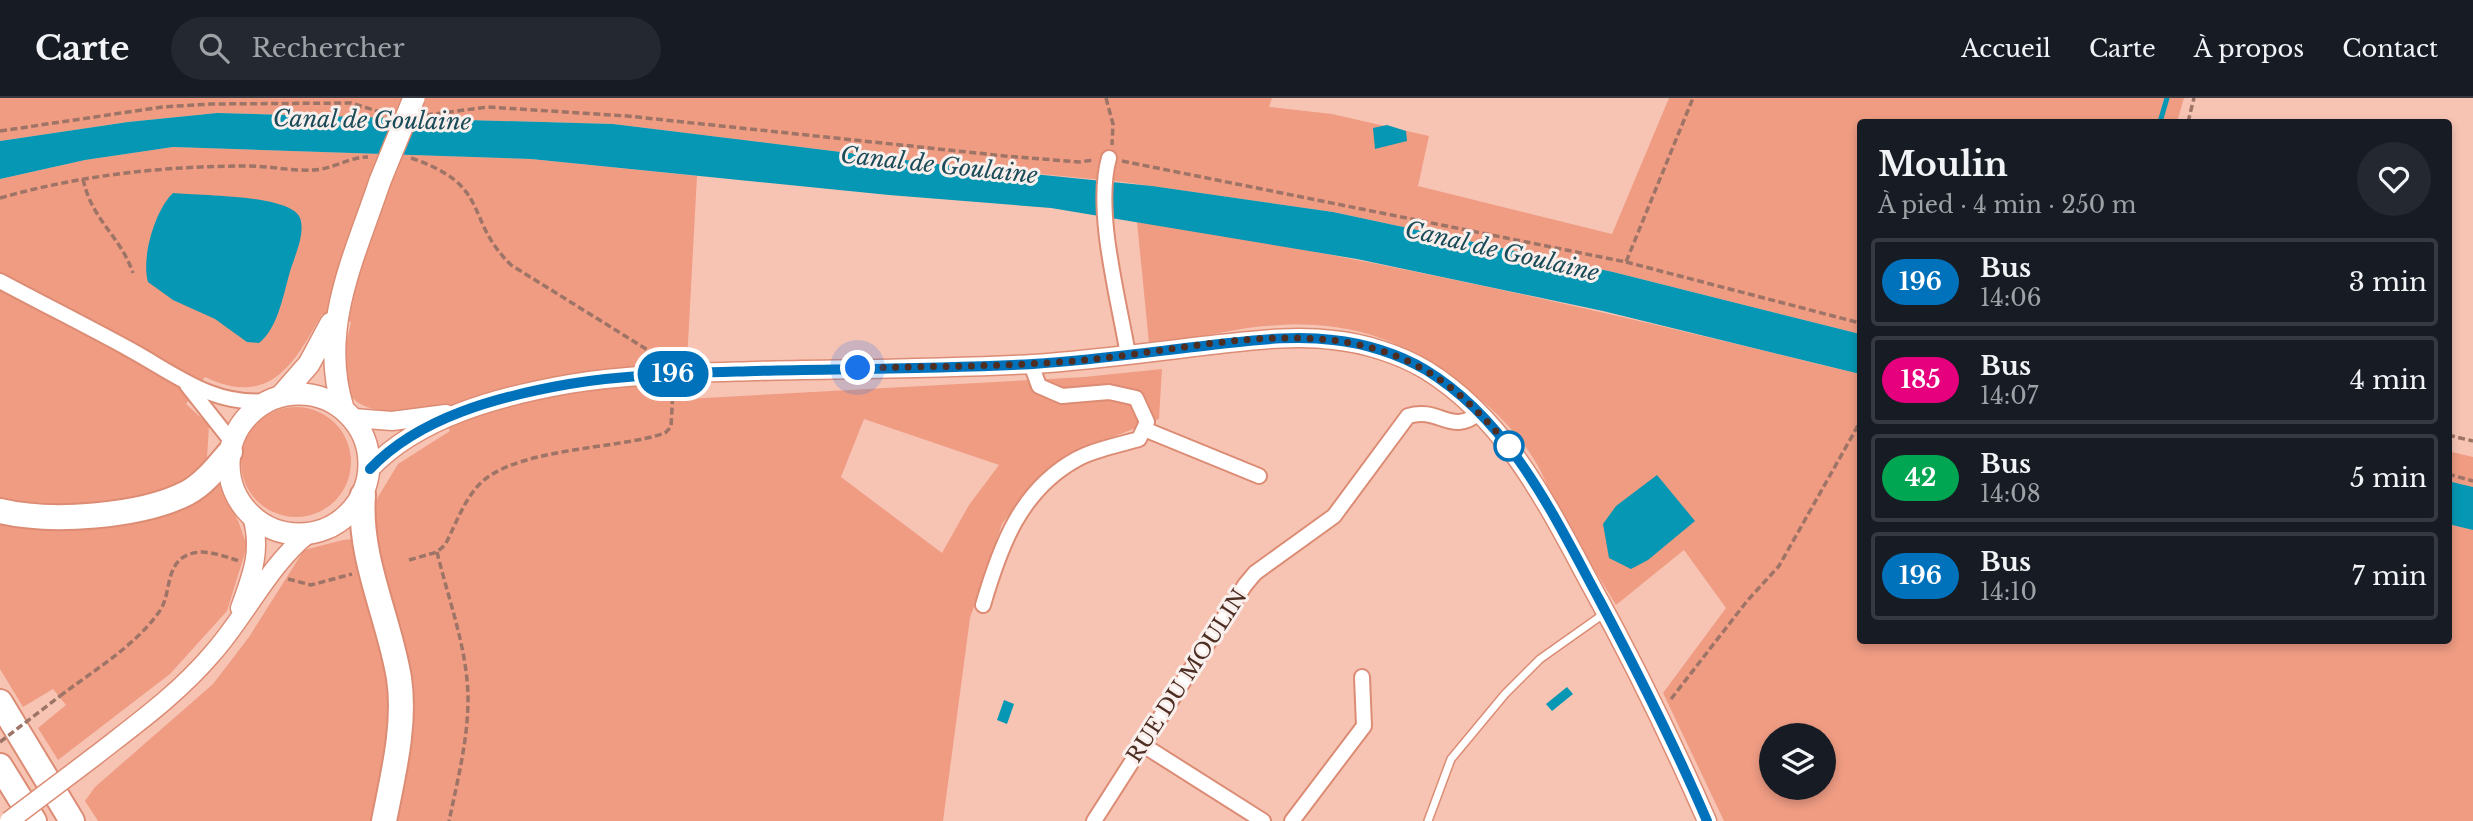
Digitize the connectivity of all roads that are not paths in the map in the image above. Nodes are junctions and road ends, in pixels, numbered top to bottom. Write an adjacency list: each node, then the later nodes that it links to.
1 (417, 106): 4 (main road, bridge)
2 (1107, 164): 5 (street)
3 (0, 281): 7 (street)
4 (338, 311): 8 (main road); 11 (main road)
5 (1128, 355): 6 (street); 10 (street)
6 (1031, 364): 9 (street); 12 (street)
7 (186, 384): 8 (street); 13 (street)
8 (274, 398): 11 (main road); 13 (main road)
9 (464, 412): 11 (street); 14 (street)
10 (1480, 412): 21 (street); 25 (street, RUE DU MOULIN)
11 (348, 413): 14 (main road)
12 (1144, 429): 15 (street); 20 (street)
13 (231, 447): 17 (highway); 18 (main road)
14 (370, 469): 16 (main road)
15 (1259, 476)
16 (363, 495): 19 (main road); 30 (highway)
17 (0, 511)
18 (252, 516): 19 (main road); 22 (street)
19 (308, 534): 22 (street)
20 (983, 605)
21 (1606, 612): 34 (lane); 35 (street)
22 (232, 627): 27 (street, bridge)
23 (1362, 677): 33 (street)
24 (0, 702): 29 (highway)
25 (1143, 745): 31 (street, RUE DU MOULIN); 32 (street)
26 (0, 766): 28 (highway)
27 (9, 821)
28 (34, 821)
29 (72, 821)
30 (384, 821)
31 (1094, 821)
32 (1263, 821)
33 (1292, 821)
34 (1428, 821)
35 (1707, 821)

